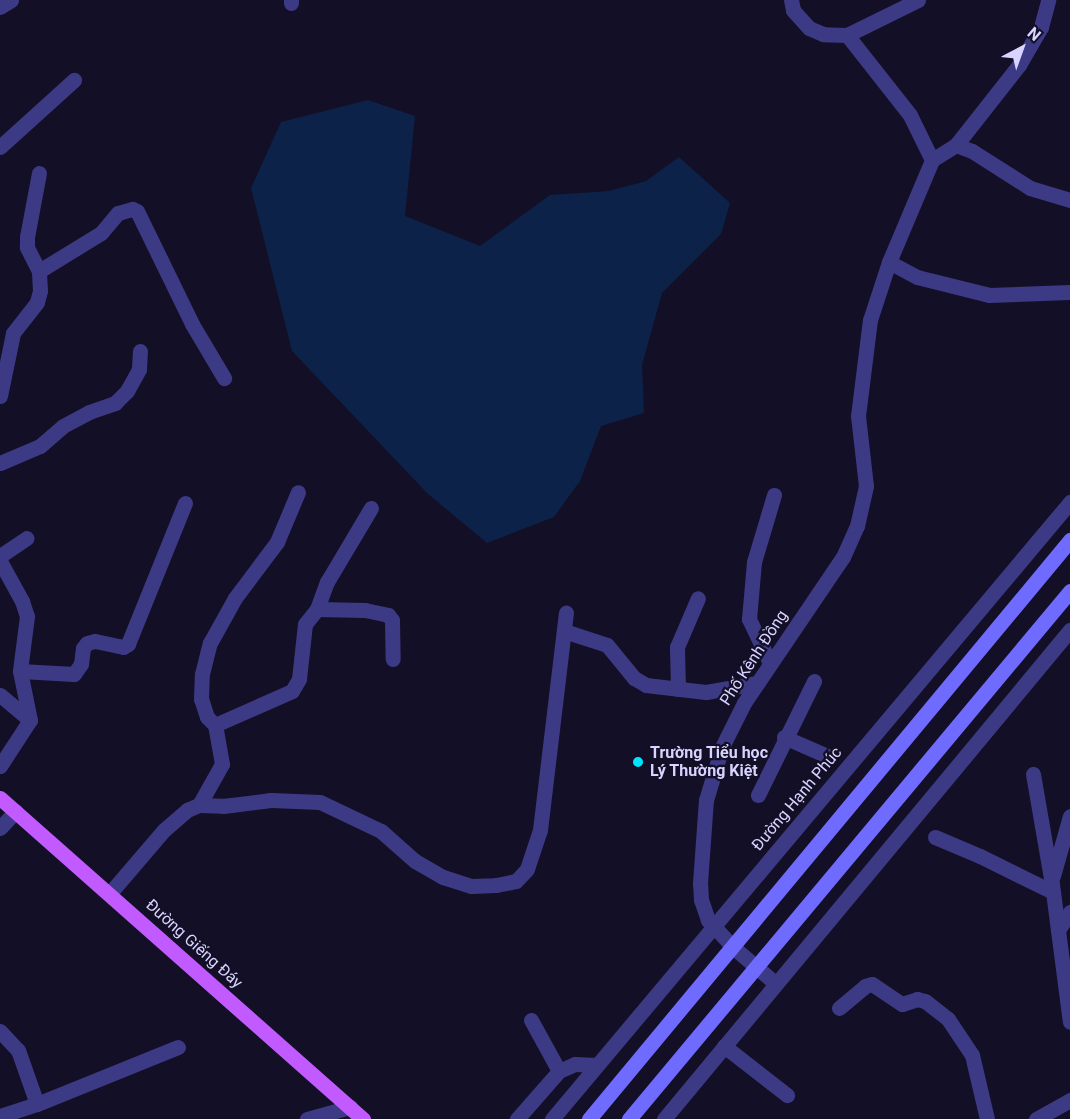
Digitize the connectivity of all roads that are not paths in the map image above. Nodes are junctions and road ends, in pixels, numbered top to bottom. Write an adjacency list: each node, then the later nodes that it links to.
1 (11, 0): 5 (street)
2 (791, 0): 6 (street)
3 (918, 0): 6 (street)
4 (1048, 0): 8 (street)
5 (0, 7)
6 (847, 35): 10 (street)
7 (74, 80): 9 (street)
8 (956, 145): 10 (street); 12 (street)
9 (0, 147)
10 (932, 160): 13 (street, Phố Kênh Đồng)
11 (39, 173): 14 (street)
12 (1070, 200)
13 (889, 262): 15 (street); 35 (street, Phố Kênh Đồng)
14 (39, 271): 17 (street); 18 (street)
15 (1070, 292)
16 (140, 351): 19 (street)
17 (224, 378)
18 (0, 396)
19 (0, 463)
20 (298, 492): 42 (street)
21 (774, 495): 35 (street)
22 (1070, 502): 57 (street, Đường Hạnh Phúc)
23 (185, 503): 36 (street)
24 (371, 508): 30 (street)
25 (27, 538): 27 (street)
26 (1070, 540): 59 (main road)
27 (0, 558): 36 (street)
28 (1070, 591): 60 (main road)
29 (698, 598): 39 (street)
30 (317, 609): 34 (street); 42 (street)
31 (566, 613): 33 (street)
32 (1070, 630): 61 (street)
33 (564, 631): 39 (street); 49 (street)
34 (393, 659)
35 (770, 663): 38 (street, Phố Kênh Đồng)
36 (20, 671): 41 (street)
37 (814, 681): 43 (street)
38 (757, 683): 39 (street); 57 (street, Phố Kênh Đồng)
39 (678, 689)
40 (0, 694): 41 (street)
41 (30, 720): 45 (street)
42 (215, 725): 49 (street)
43 (784, 737): 44 (street); 47 (street)
44 (827, 756)
45 (0, 766)
46 (1033, 774): 54 (street)
47 (758, 795)
48 (0, 798): 50 (main road, Đường Giếng Đáy)
49 (199, 805): 55 (street)
50 (16, 811): 52 (street); 55 (main road, Đường Giếng Đáy)
51 (1070, 816): 54 (street)
52 (0, 828)
53 (935, 837): 54 (street)
54 (1052, 888): 58 (street)
55 (110, 893): 73 (main road, Đường Giếng Đáy)
56 (1070, 912): 58 (street)
57 (714, 927): 59 (street, Phố Kênh Đồng); 68 (street, Đường Hạnh Phúc)
58 (1058, 930): 64 (street)
59 (733, 947): 60 (street, Phố Kênh Đồng); 79 (main road)
60 (756, 967): 61 (street, Phố Kênh Đồng); 80 (main road)
61 (775, 983): 66 (street)
62 (839, 1008): 82 (street)
63 (531, 1020): 69 (street)
64 (1070, 1022)
65 (0, 1031): 72 (street)
66 (724, 1046): 70 (street); 81 (street)
67 (178, 1047): 72 (street)
68 (596, 1065): 69 (street); 78 (street, Đường Hạnh Phúc)
69 (560, 1071): 77 (street)
70 (787, 1095)
71 (1070, 1100): 83 (street)
72 (37, 1104): 74 (street)
73 (350, 1107): 75 (street); 76 (main road, Đường Giếng Đáy)
74 (0, 1116)
75 (307, 1119)
76 (363, 1119)
77 (517, 1119)
78 (552, 1119)
79 (589, 1119)
80 (629, 1119)
81 (663, 1119)
82 (987, 1119)
83 (1036, 1119)

